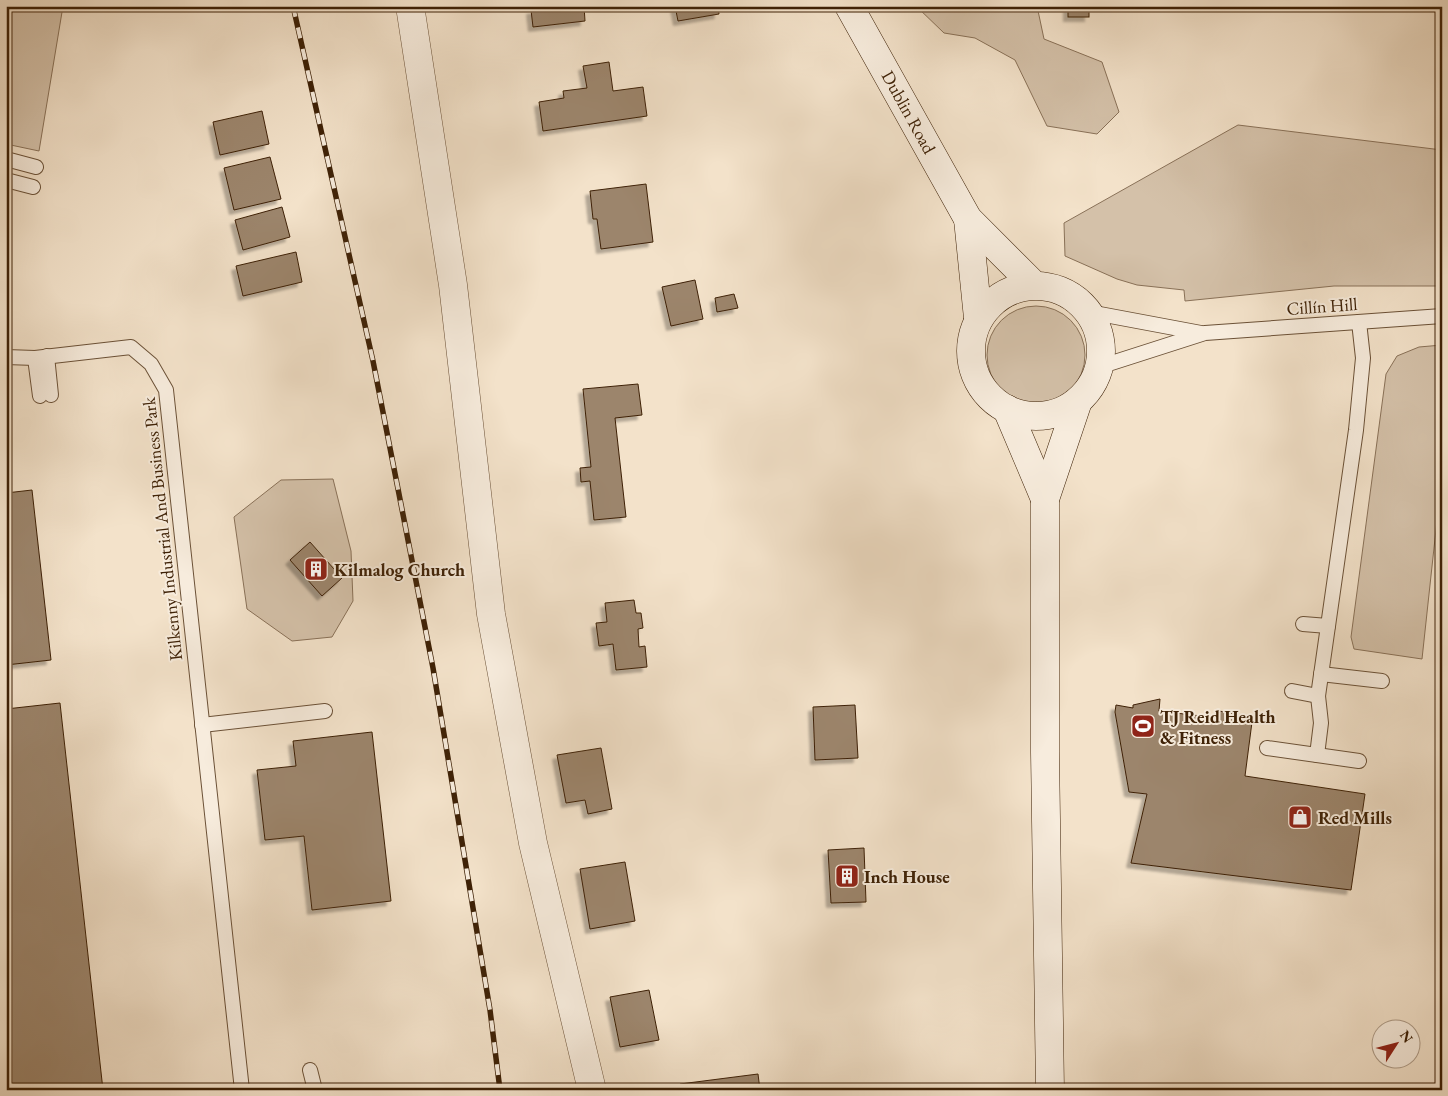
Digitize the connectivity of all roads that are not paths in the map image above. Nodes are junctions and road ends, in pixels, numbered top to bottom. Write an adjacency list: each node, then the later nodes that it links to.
1 (410, 6): 35 (main road)
2 (849, 6): 7 (main road, Dublin Road)
3 (6, 159): 4 (lane)
4 (36, 167)
5 (6, 180): 6 (lane)
6 (33, 187)
7 (968, 219): 8 (main road); 11 (main road)
8 (1034, 285): 9 (main road); 11 (main road)
9 (1088, 312): 13 (lane, Cillín Hill); 16 (main road)
10 (1442, 316): 12 (lane, Cillín Hill)
11 (978, 318): 19 (main road)
12 (1359, 322): 13 (lane, Cillín Hill); 22 (lane)
13 (1205, 333): 16 (lane, Cillín Hill)
14 (6, 357): 15 (lane, Kilkenny Industrial And Business Park)
15 (41, 357): 17 (lane); 28 (lane, Kilkenny Industrial And Business Park)
16 (1099, 366): 18 (main road)
17 (45, 396)
18 (1078, 401): 19 (main road); 20 (main road)
19 (1007, 409): 20 (main road)
20 (1045, 499): 36 (main road)
21 (1303, 624): 22 (lane)
22 (1328, 626): 23 (lane)
23 (1322, 674): 24 (lane); 26 (lane)
24 (1382, 680)
25 (1292, 691): 26 (lane)
26 (1318, 696): 30 (lane)
27 (325, 711): 28 (lane)
28 (202, 725): 33 (lane, Kilkenny Industrial And Business Park)
29 (1267, 748): 30 (lane)
30 (1317, 755): 31 (lane)
31 (1359, 761)
32 (310, 1070): 34 (lane)
33 (242, 1090)
34 (315, 1090)
35 (592, 1090)
36 (1050, 1090)

